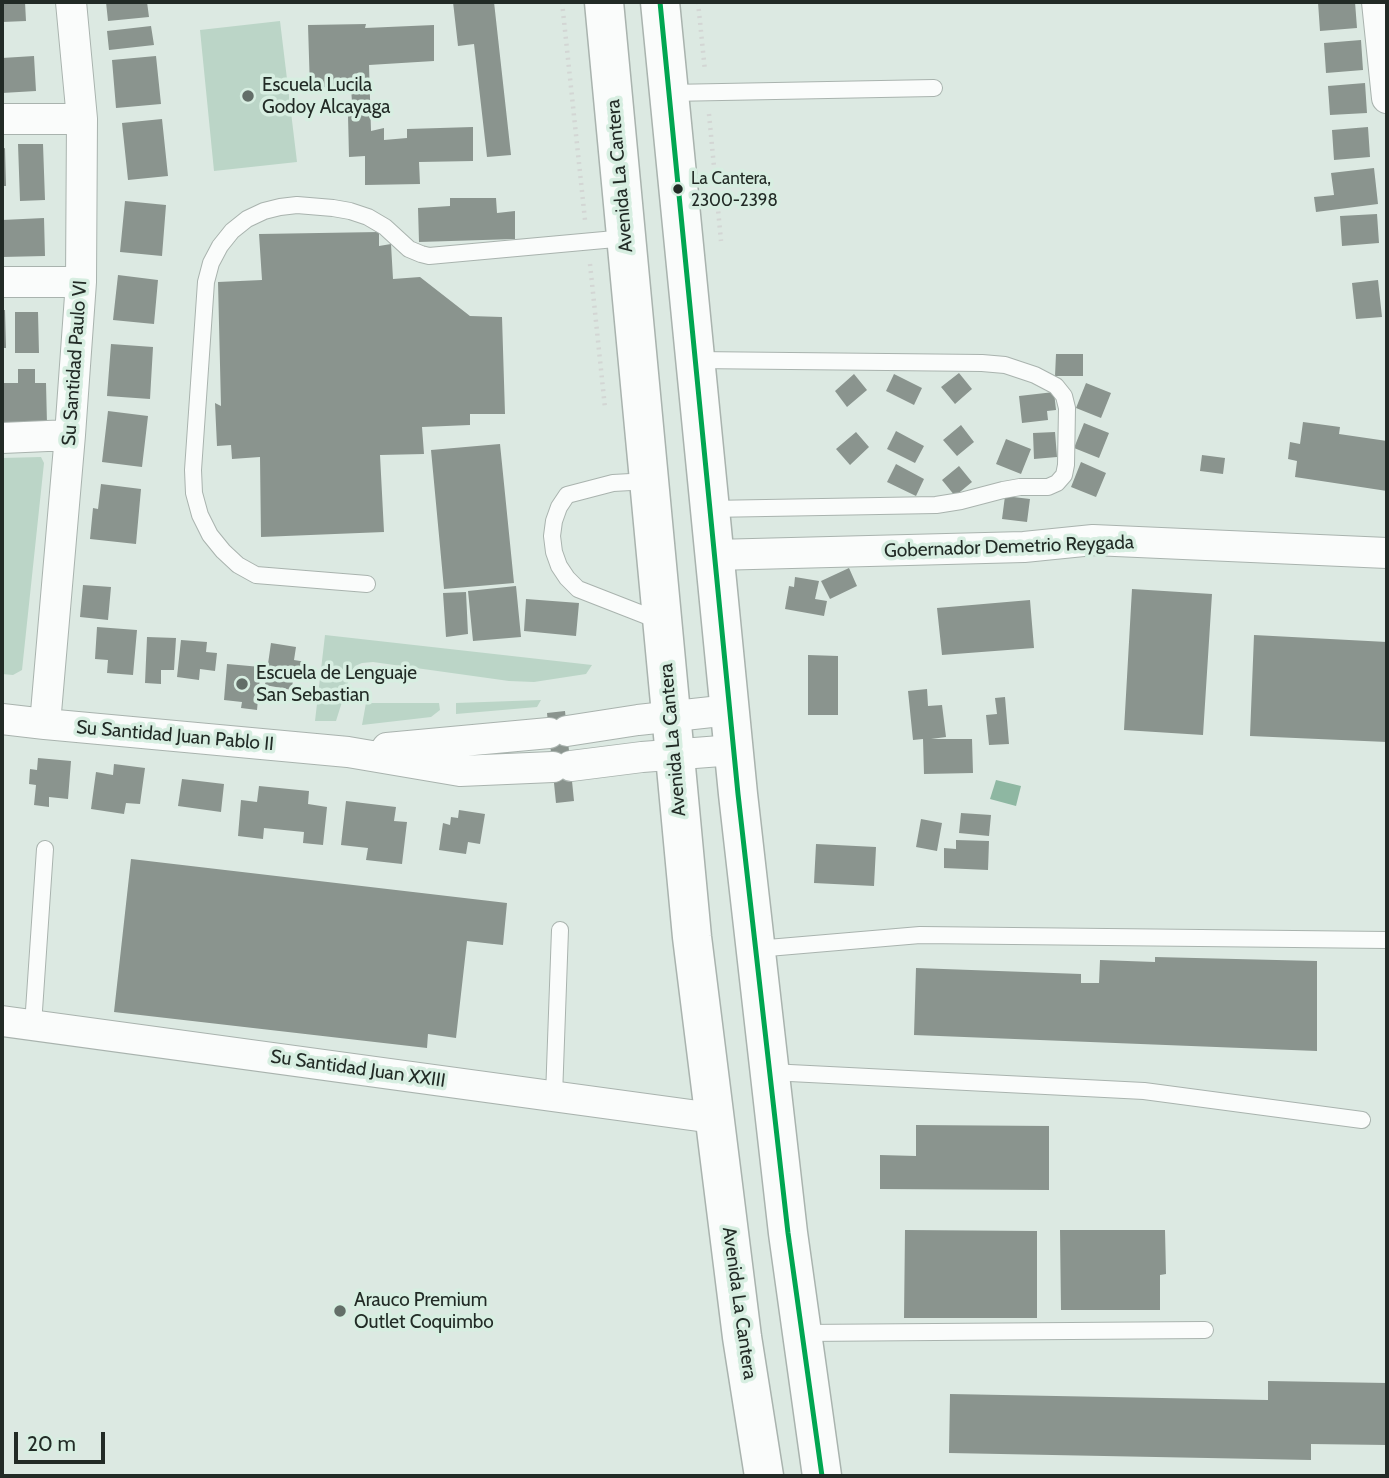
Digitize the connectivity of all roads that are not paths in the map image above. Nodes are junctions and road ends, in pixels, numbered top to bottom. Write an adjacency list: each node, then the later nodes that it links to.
1 (71, 2): 8 (street, Su Santidad Paulo VI)
2 (604, 2): 10 (highway, Avenida La Cantera)
3 (660, 2): 6 (highway)
4 (1377, 2): 7 (street)
5 (934, 88): 6 (lane)
6 (669, 93): 13 (highway)
7 (1387, 98)
8 (82, 118): 9 (street); 12 (street, Su Santidad Paulo VI)
9 (2, 119)
10 (626, 238): 16 (highway, Avenida La Cantera); 20 (lane)
11 (2, 282): 12 (street)
12 (81, 282): 14 (street, Su Santidad Paulo VI)
13 (695, 360): 17 (highway); 17 (lane)
14 (70, 435): 15 (street); 25 (street, Su Santidad Paulo VI)
15 (2, 438)
16 (649, 481): 21 (highway, Avenida La Cantera); 21 (lane)
17 (709, 509): 19 (highway)
18 (1387, 553): 19 (street, Gobernador Demetrio Reygada)
19 (714, 555): 22 (highway)
20 (367, 584)
21 (663, 622): 23 (highway, Avenida La Cantera)
22 (730, 710): 23 (street, Su Santidad Juan Pablo II); 26 (highway)
23 (671, 716): 27 (street, Su Santidad Juan Pablo II); 28 (highway, Avenida La Cantera)
24 (2, 719): 25 (street, Su Santidad Juan Pablo II)
25 (45, 724): 27 (street, Su Santidad Juan Pablo II)
26 (734, 750): 28 (street, Su Santidad Juan Pablo II); 32 (highway)
27 (348, 752): 28 (street, Su Santidad Juan Pablo II)
28 (674, 755): 37 (highway, Avenida La Cantera)
29 (45, 849): 34 (lane)
30 (560, 930): 36 (lane)
31 (1387, 940): 32 (lane)
32 (756, 949): 35 (highway)
33 (2, 1021): 34 (street, Su Santidad Juan XXIII)
34 (33, 1025): 36 (street, Su Santidad Juan XXIII)
35 (770, 1072): 38 (lane); 40 (highway)
36 (554, 1096): 37 (street, Su Santidad Juan XXIII)
37 (713, 1118): 41 (highway, Avenida La Cantera)
38 (1362, 1120)
39 (1205, 1330): 40 (lane)
40 (801, 1334): 42 (highway)
41 (764, 1476)
42 (822, 1476)

